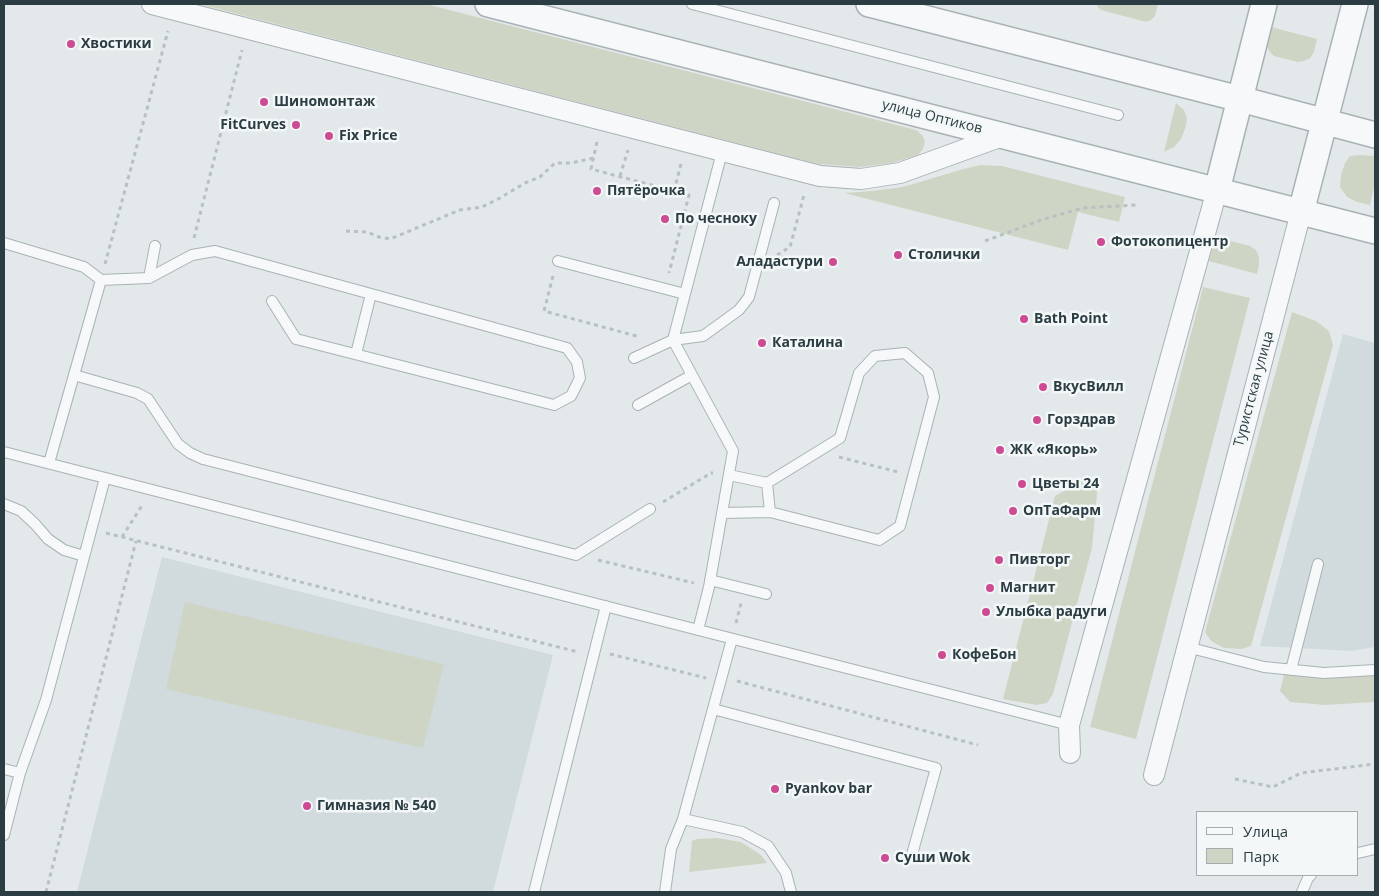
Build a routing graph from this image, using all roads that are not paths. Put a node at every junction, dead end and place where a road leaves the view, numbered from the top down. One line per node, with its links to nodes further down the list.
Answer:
1 (152, 4): 12 (street)
2 (488, 4): 10 (street, улица Оптиков)
3 (692, 4): 8 (lane)
4 (869, 4): 7 (street)
5 (1264, 4): 7 (street)
6 (1355, 4): 9 (street, Туристская улица)
7 (1240, 99): 9 (street); 13 (street)
8 (1118, 115)
9 (1324, 121): 11 (street); 15 (street, Туристская улица)
10 (1005, 135): 12 (street); 13 (street, улица Оптиков)
11 (1375, 135)
12 (722, 152): 23 (lane)
13 (1217, 190): 15 (street, улица Оптиков); 51 (street)
14 (774, 203): 25 (lane)
15 (1301, 212): 16 (street, улица Оптиков); 47 (street, Туристская улица)
16 (1375, 230)
17 (4, 243): 21 (lane)
18 (155, 246): 20 (lane)
19 (558, 261): 23 (lane)
20 (149, 278): 21 (lane); 22 (lane)
21 (101, 280): 28 (lane)
22 (371, 294): 26 (lane); 26 (lane)
23 (685, 294): 25 (lane)
24 (272, 301): 26 (lane)
25 (669, 342): 27 (lane); 29 (lane)
26 (356, 354)
27 (634, 358)
28 (74, 375): 32 (lane); 37 (lane)
29 (692, 375): 30 (lane); 33 (lane)
30 (638, 405)
31 (4, 452): 32 (lane)
32 (50, 464): 34 (lane)
33 (729, 475): 35 (lane); 38 (lane)
34 (105, 478): 40 (lane); 44 (lane)
35 (767, 483): 39 (lane); 39 (lane)
36 (4, 504): 40 (lane)
37 (650, 509)
38 (722, 512): 39 (lane); 42 (lane)
39 (770, 512)
40 (84, 556): 54 (lane)
41 (1318, 564): 48 (lane)
42 (710, 584): 43 (lane); 45 (lane)
43 (766, 594)
44 (606, 606): 45 (lane); 62 (lane)
45 (698, 630): 46 (lane)
46 (732, 638): 50 (lane); 51 (lane)
47 (1187, 647): 48 (lane); 55 (street, Туристская улица)
48 (1291, 670): 49 (lane)
49 (1375, 670)
50 (713, 709): 56 (lane); 60 (lane)
51 (1069, 725): 52 (street)
52 (1070, 753)
53 (4, 769): 54 (lane)
54 (20, 773): 57 (lane)
55 (1154, 775)
56 (683, 819): 63 (lane); 64 (lane)
57 (4, 836)
58 (1375, 849): 59 (lane)
59 (1359, 853)
60 (911, 858)
61 (1310, 876): 65 (lane)
62 (534, 892)
63 (665, 892)
64 (791, 892)
65 (1302, 892)

